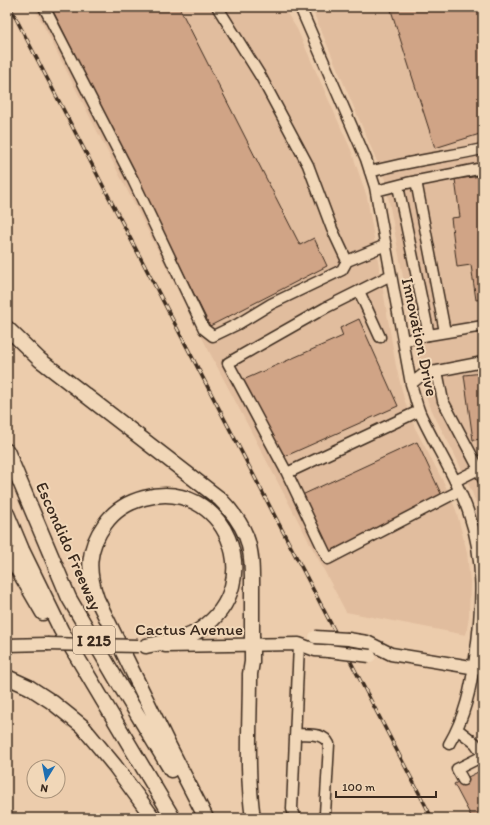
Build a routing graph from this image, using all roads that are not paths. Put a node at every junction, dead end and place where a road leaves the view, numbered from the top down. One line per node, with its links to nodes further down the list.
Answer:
1 (44, 7): 11 (street)
2 (219, 7): 11 (street)
3 (300, 7): 6 (street, Innovation Drive)
4 (483, 149): 6 (street)
5 (483, 168): 7 (street)
6 (370, 172): 9 (street, Innovation Drive)
7 (416, 181): 8 (street); 16 (street)
8 (398, 186): 9 (street); 17 (street)
9 (376, 191): 10 (street, Innovation Drive)
10 (386, 245): 11 (street); 12 (street, Innovation Drive)
11 (347, 261)
12 (391, 275): 13 (street); 19 (street, Innovation Drive)
13 (359, 291): 18 (street); 25 (street)
14 (483, 326): 16 (street)
15 (7, 328): 36 (highway)
16 (445, 332): 17 (street)
17 (429, 335): 19 (street)
18 (380, 338)
19 (403, 341): 22 (street, Innovation Drive)
20 (483, 362): 21 (street)
21 (436, 371): 22 (street); 26 (street)
22 (411, 384): 23 (street, Innovation Drive)
23 (419, 411): 25 (street); 27 (street, Innovation Drive)
24 (7, 452): 47 (highway, Escondido Freeway / I 215)
25 (286, 473): 28 (street)
26 (481, 474): 27 (street)
27 (455, 481): 28 (street, Innovation Drive)
28 (459, 491): 31 (street, Innovation Drive)
29 (7, 514): 32 (highway, I 215)
30 (7, 551): 32 (highway)
31 (482, 590): 38 (street, Innovation Drive)
32 (61, 630): 46 (highway, I 215)
33 (299, 644): 36 (main road, Cactus Avenue); 37 (main road, Cactus Avenue, bridge); 37 (main road, Cactus Avenue, bridge); 41 (street)
34 (7, 645): 35 (main road, Cactus Avenue, bridge)
35 (142, 646): 36 (main road, Cactus Avenue); 48 (highway)
36 (252, 646): 49 (highway)
37 (392, 654): 38 (main road, Cactus Avenue)
38 (478, 668): 40 (street, Innovation Drive)
39 (7, 676): 45 (highway)
40 (458, 728): 42 (street, Innovation Drive); 43 (street)
41 (296, 734): 50 (street); 51 (street)
42 (449, 744)
43 (483, 755): 44 (street)
44 (463, 780)
45 (153, 818)
46 (173, 818)
47 (201, 818)
48 (206, 818)
49 (253, 818)
50 (296, 818)
51 (322, 818)

